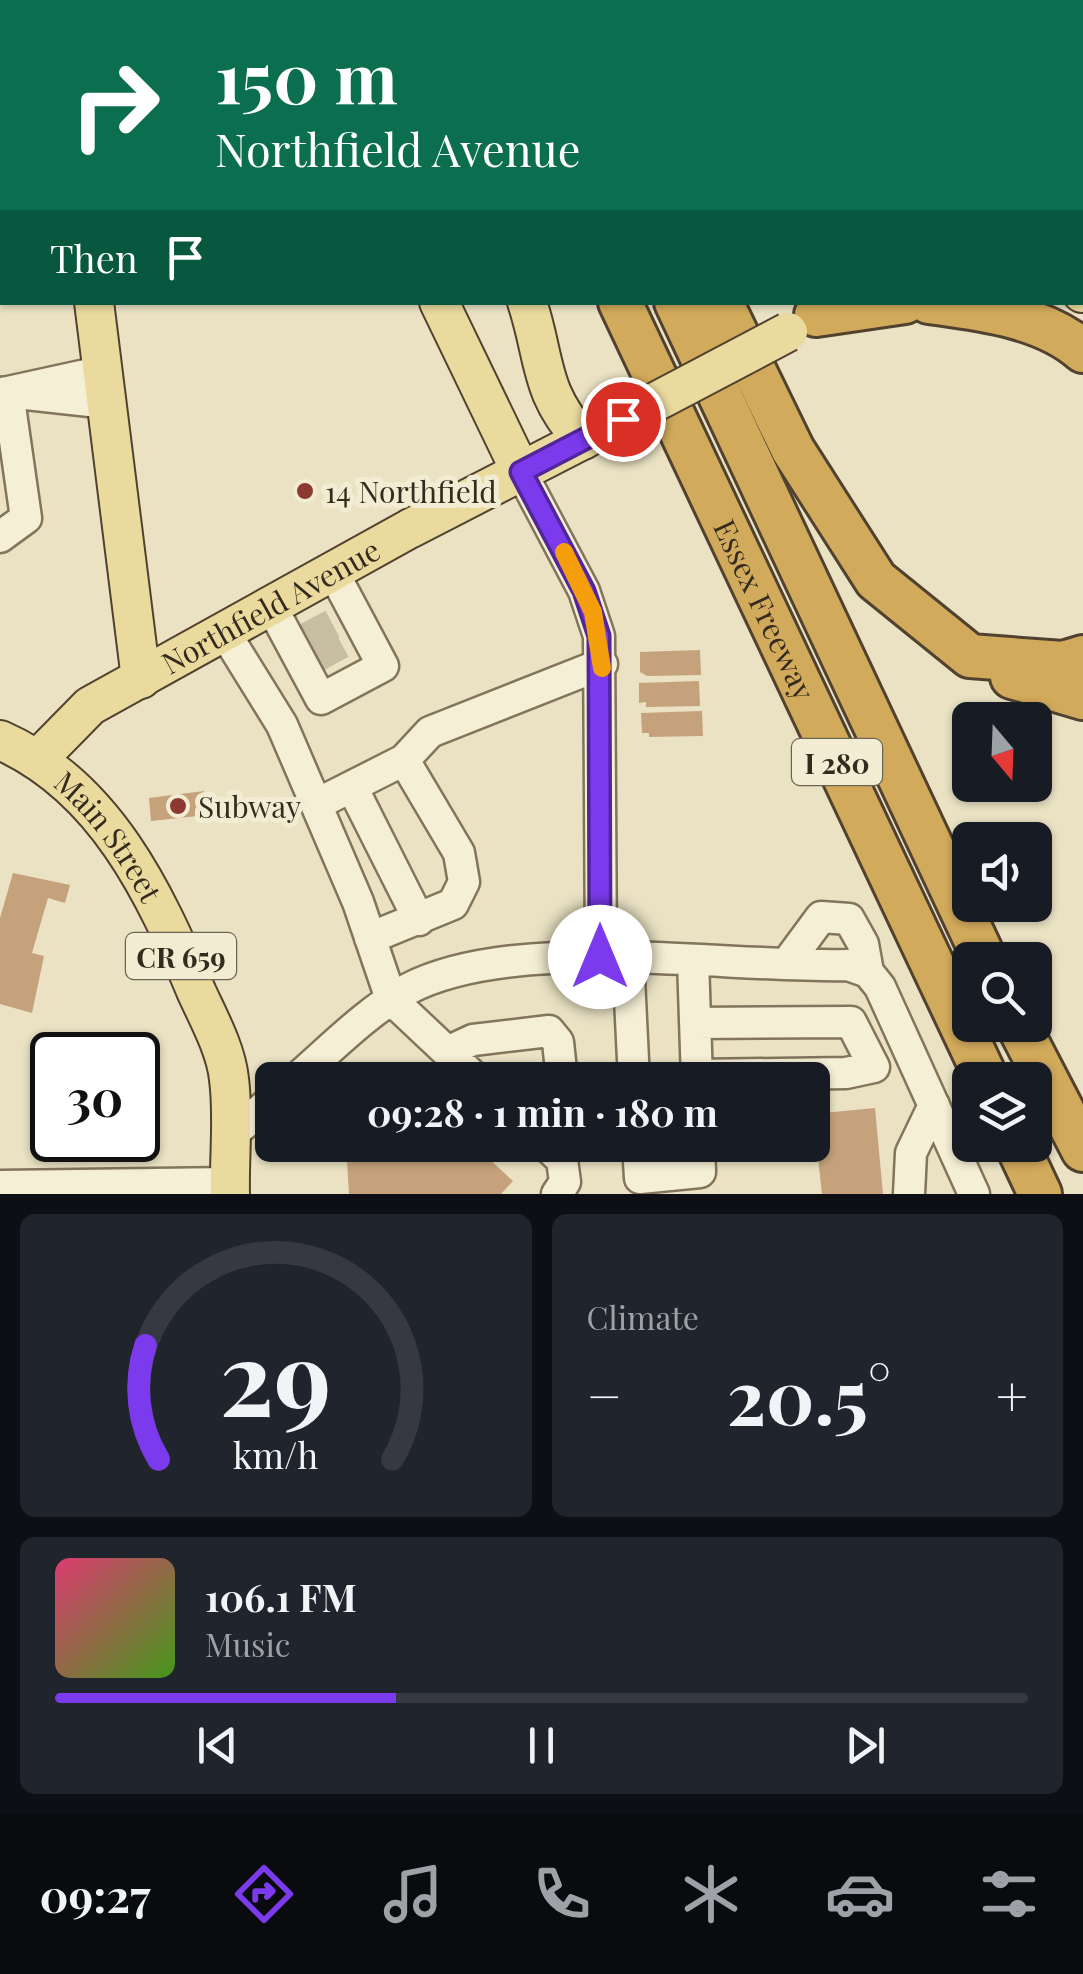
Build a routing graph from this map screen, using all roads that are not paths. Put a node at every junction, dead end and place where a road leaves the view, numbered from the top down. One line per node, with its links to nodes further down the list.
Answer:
1 (94, 305): 11 (main road)
2 (440, 305): 14 (main road)
3 (527, 305): 13 (main road)
4 (621, 305): 44 (highway, Essex Freeway / I 280)
5 (677, 305): 30 (highway, Essex Freeway / I 280)
6 (722, 305): 19 (highway)
7 (885, 305): 9 (highway)
8 (951, 305): 10 (highway)
9 (813, 316): 13 (main road, Northfield Avenue, bridge)
10 (1083, 351)
11 (106, 387): 12 (street); 22 (main road)
12 (4, 392): 15 (street)
13 (583, 440): 14 (main road, Northfield Avenue)
14 (521, 472): 16 (main road, Northfield Avenue); 21 (street)
15 (0, 536)
16 (333, 572): 17 (main road, Northfield Avenue); 17 (street)
17 (271, 606): 18 (main road, Northfield Avenue)
18 (225, 633): 22 (main road, Northfield Avenue); 27 (street)
19 (970, 656): 20 (highway); 23 (highway)
20 (1083, 657)
21 (602, 664): 25 (street); 31 (street)
22 (140, 680): 24 (main road, Northfield Avenue)
23 (1083, 698)
24 (12, 753): 48 (main road, Main Street / CR 659)
25 (404, 760): 26 (street); 28 (street)
26 (352, 787): 27 (street); 28 (street)
27 (316, 804): 29 (street)
28 (419, 920): 29 (street)
29 (370, 938): 35 (street)
30 (977, 942)
31 (614, 958): 32 (street); 35 (street); 42 (street)
32 (693, 960): 33 (street); 36 (street)
33 (788, 964): 34 (street); 34 (street)
34 (854, 969): 46 (street)
35 (391, 999): 38 (street); 39 (street)
36 (695, 1023): 43 (street); 45 (street)
37 (1027, 1042): 49 (highway)
38 (447, 1052): 40 (street); 41 (street)
39 (316, 1062)
40 (458, 1062)
41 (560, 1062)
42 (631, 1062)
43 (696, 1062)
44 (978, 1062)
45 (830, 1073)
46 (934, 1106): 57 (street); 58 (street)
47 (255, 1115): 48 (street)
48 (230, 1136): 55 (main road, Main Street / CR 659)
49 (1083, 1150)
50 (559, 1162): 56 (street)
51 (639, 1162): 52 (street)
52 (700, 1162)
53 (1025, 1162): 59 (highway)
54 (0, 1186): 55 (street)
55 (230, 1188)
56 (557, 1194)
57 (909, 1194)
58 (974, 1194)
59 (1040, 1194)

